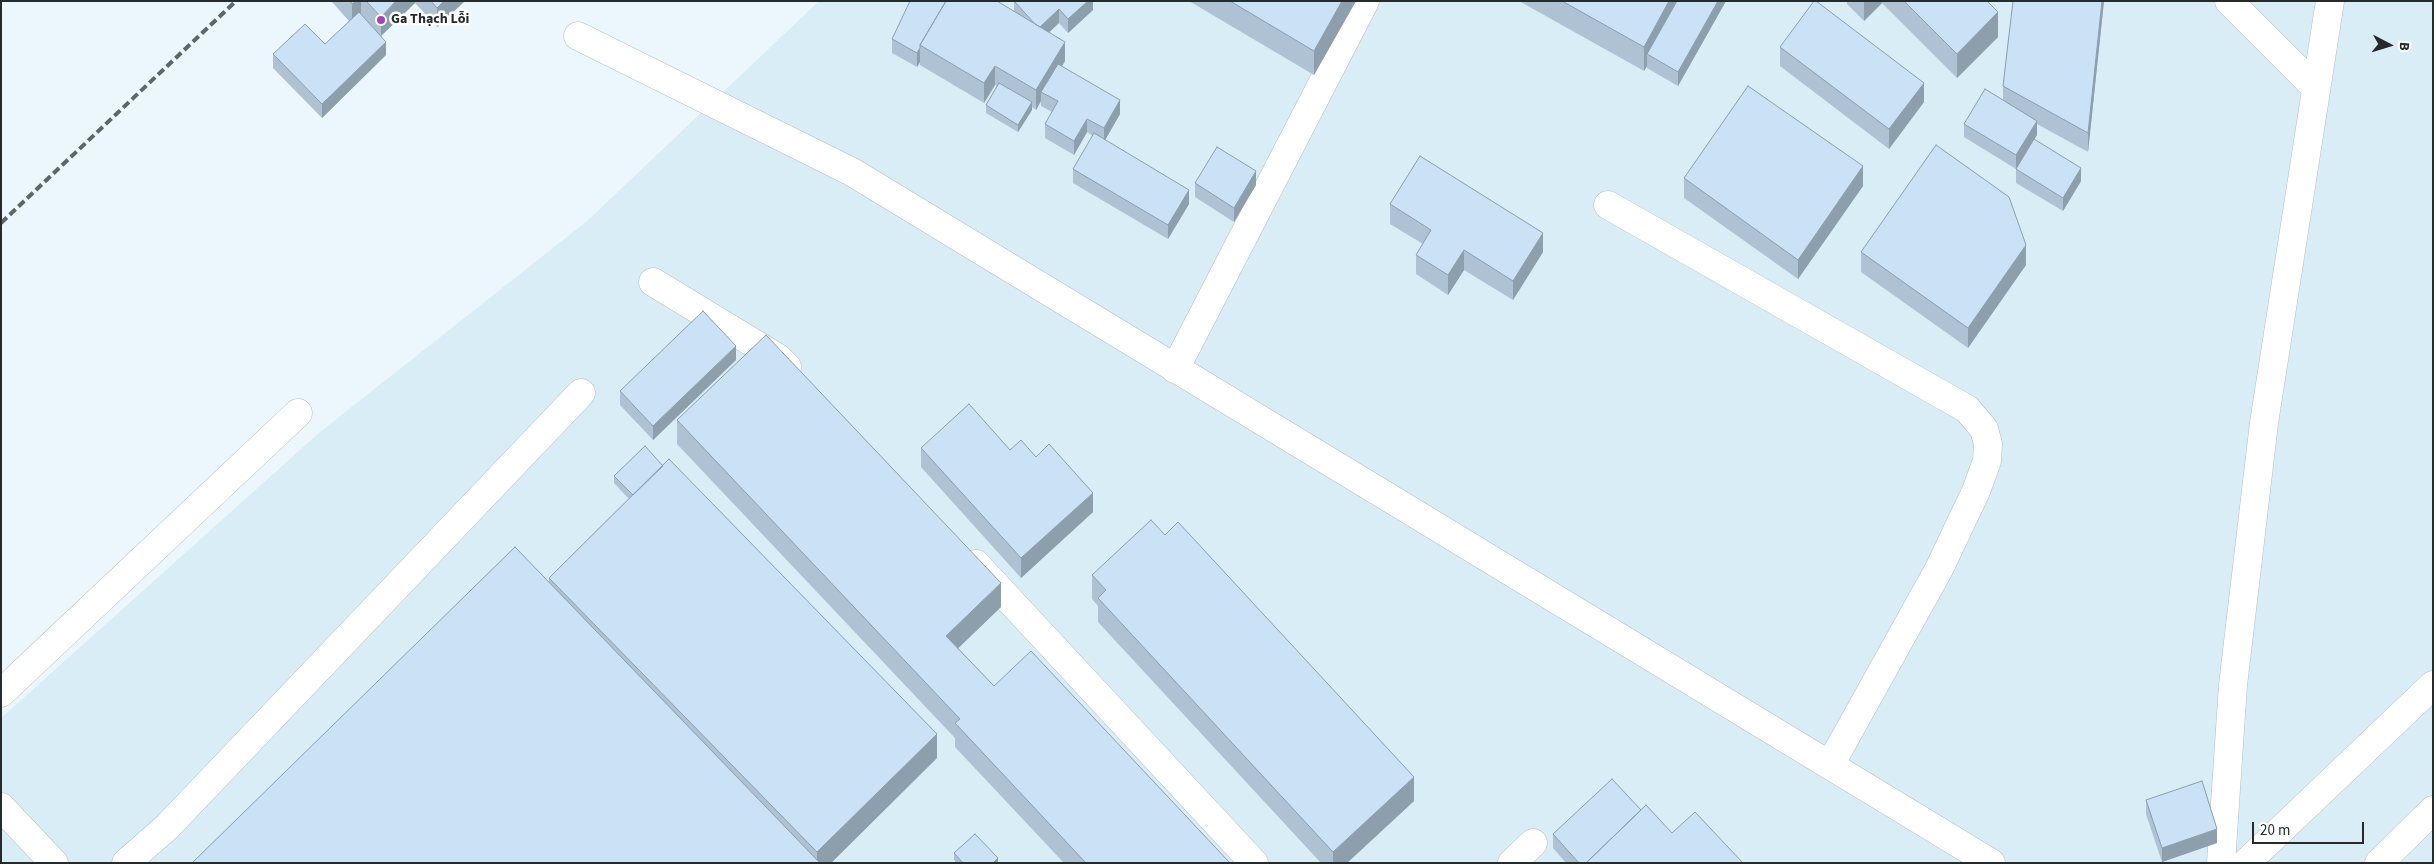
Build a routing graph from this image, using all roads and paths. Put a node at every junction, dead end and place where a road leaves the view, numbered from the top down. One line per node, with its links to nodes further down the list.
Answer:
1 (1365, 1): 8 (street)
2 (2229, 1): 5 (street)
3 (2330, 1): 5 (street)
4 (578, 36): 8 (street)
5 (2316, 88): 24 (street)
6 (1608, 205): 15 (street)
7 (653, 282): 9 (street)
8 (1175, 369): 15 (street)
9 (806, 387)
10 (581, 393): 20 (street)
11 (298, 414): 14 (street)
12 (956, 544): 21 (street)
13 (2433, 685): 25 (street)
14 (1, 693)
15 (1830, 765): 23 (street)
16 (1, 807): 19 (street)
17 (2433, 810): 26 (street)
18 (1533, 843): 22 (street)
19 (54, 863)
20 (126, 863)
21 (1254, 863)
22 (1512, 863)
23 (1991, 863)
24 (2221, 863)
25 (2246, 863)
26 (2379, 863)

